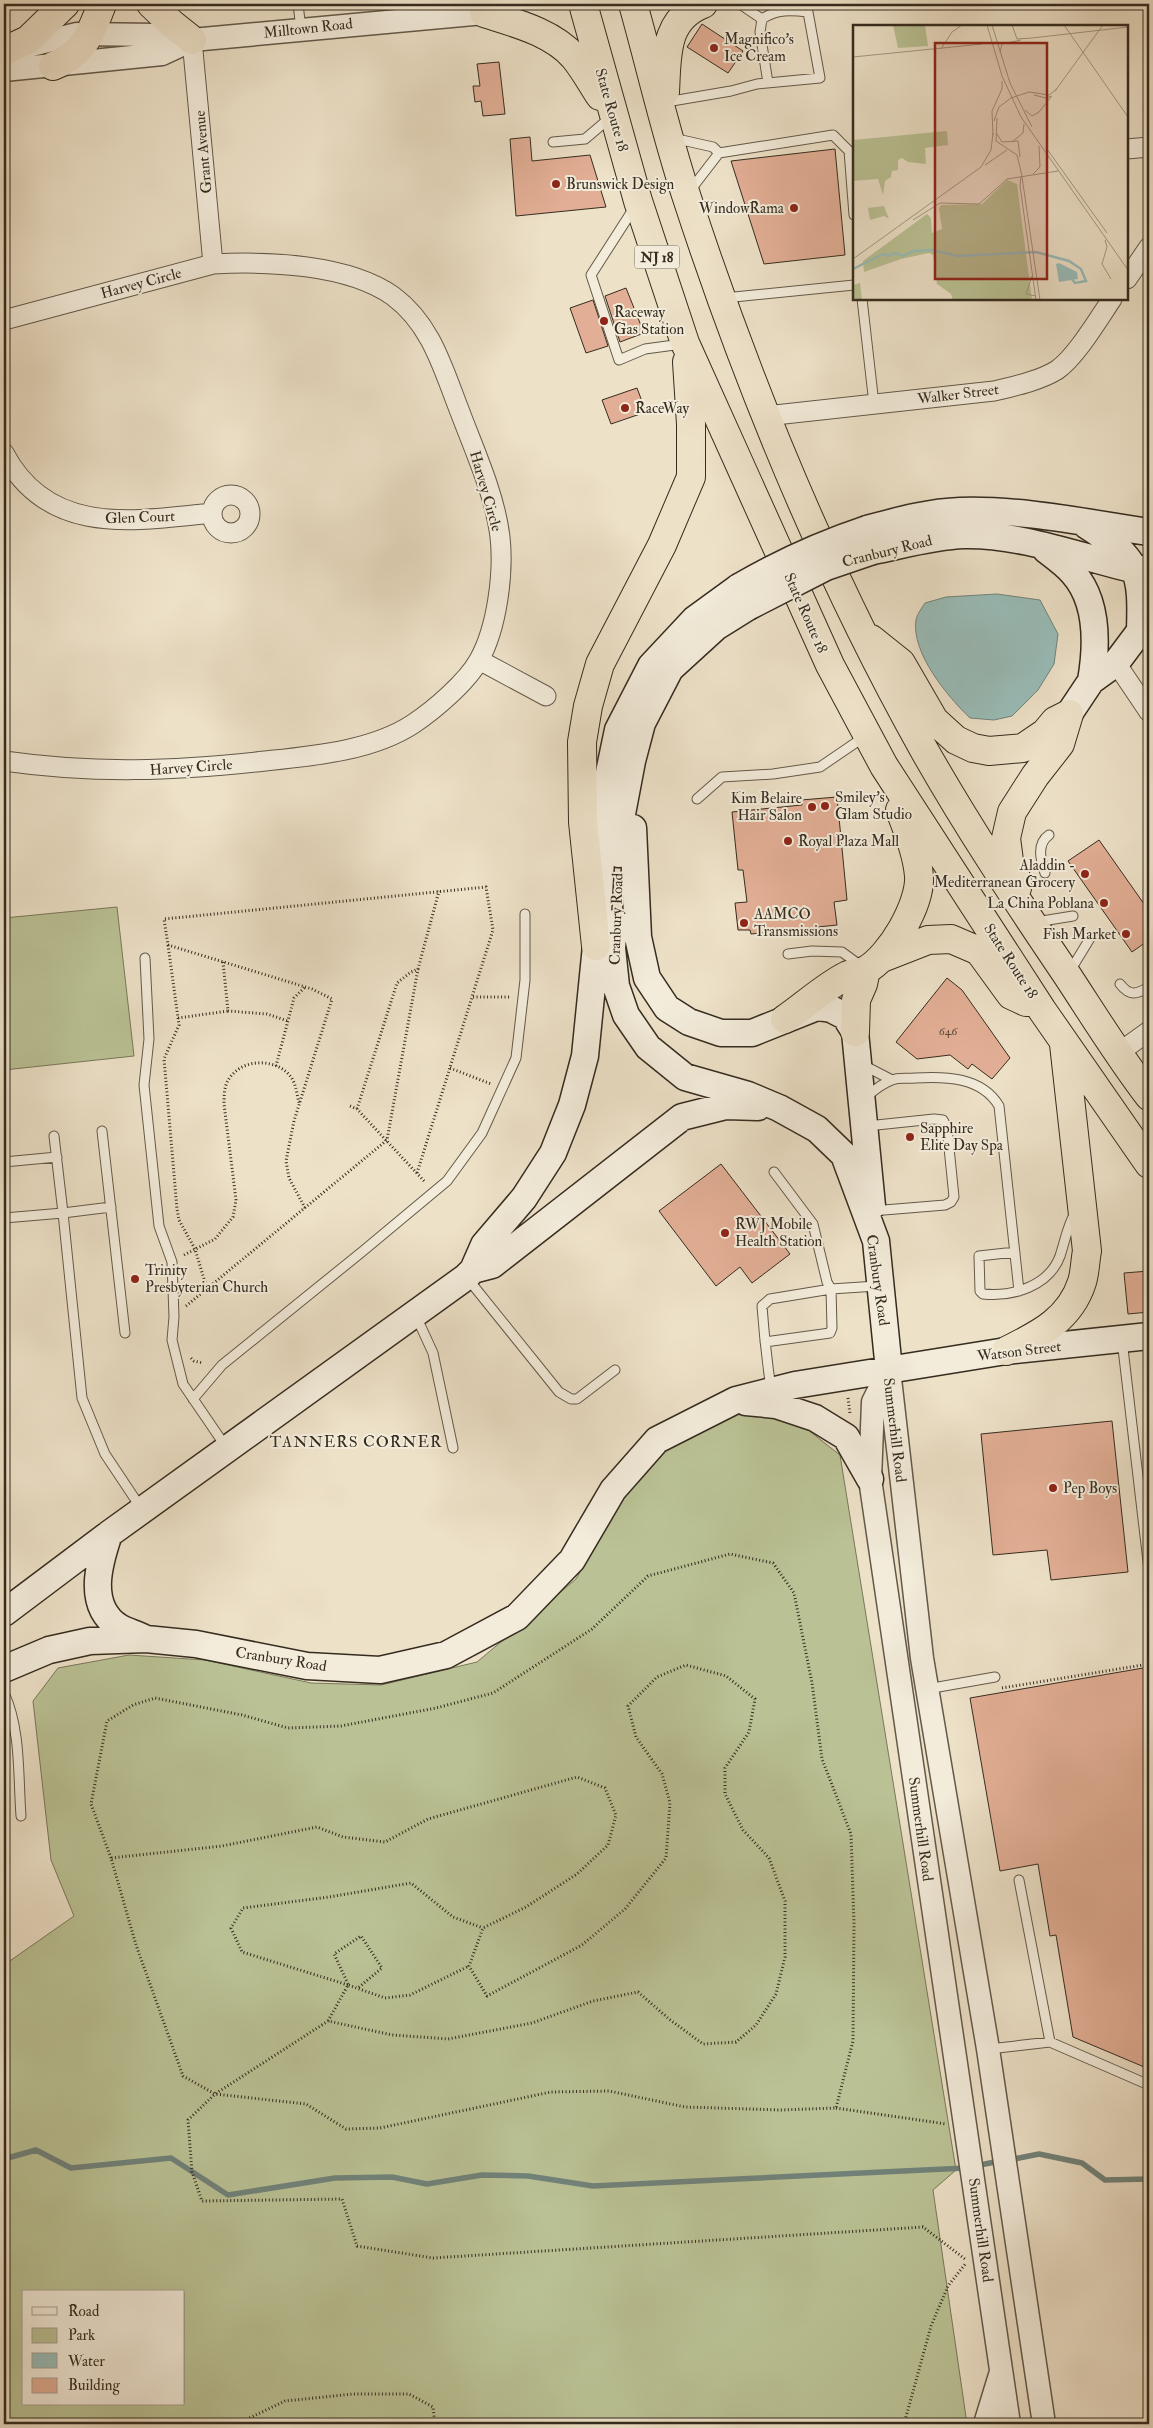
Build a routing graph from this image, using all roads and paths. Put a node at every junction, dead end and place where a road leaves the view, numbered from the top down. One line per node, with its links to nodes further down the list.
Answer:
1 (65, 4): 15 (highway)
2 (102, 4): 13 (highway)
3 (151, 4): 14 (highway)
4 (298, 4): 12 (lane)
5 (583, 4): 20 (highway, State Route 18 / NJ 18)
6 (633, 4): 19 (highway, NJ 18)
7 (703, 4): 19 (highway)
8 (740, 4): 11 (lane)
9 (491, 7): 12 (street, Milltown Road); 20 (highway)
10 (791, 7): 11 (lane); 18 (lane)
11 (762, 19): 18 (lane)
12 (301, 28): 14 (street, Milltown Road)
13 (91, 34): 14 (street, Milltown Road); 15 (street, Milltown Road); 16 (highway)
14 (192, 40): 16 (street, Milltown Road); 30 (street, Grant Avenue)
15 (4, 51)
16 (53, 66): 17 (street, Milltown Road)
17 (4, 70)
18 (768, 83): 19 (lane)
19 (665, 115): 25 (lane); 27 (highway, NJ 18)
20 (613, 116): 21 (lane); 28 (highway, State Route 18 / NJ 18)
21 (552, 142)
22 (1149, 147): 23 (street)
23 (1128, 149)
24 (852, 150): 25 (lane); 26 (lane)
25 (719, 153): 27 (lane)
26 (853, 182)
27 (686, 196): 33 (highway, NJ 18)
28 (638, 201): 37 (highway, State Route 18 / NJ 18); 37 (lane)
29 (1149, 247): 31 (street)
30 (213, 264): 36 (street, Harvey Circle); 50 (street, Harvey Circle)
31 (1128, 277)
32 (853, 284): 33 (lane)
33 (722, 298): 39 (highway, NJ 18)
34 (862, 300): 38 (lane)
35 (1111, 300): 38 (street, Walker Street)
36 (4, 320)
37 (685, 343): 56 (highway, State Route 18 / NJ 18); 69 (highway)
38 (874, 404): 39 (street, Walker Street)
39 (766, 416): 49 (highway, NJ 18)
40 (4, 453): 41 (street, Glen Court)
41 (212, 513)
42 (1082, 522): 43 (main road, Cranbury Road); 44 (main road, Cranbury Road); 46 (main road)
43 (1149, 532)
44 (870, 540): 45 (main road, Cranbury Road); 47 (main road, Cranbury Road, bridge)
45 (1042, 546): 46 (main road, Cranbury Road); 52 (main road)
46 (1142, 569): 48 (main road)
47 (743, 597): 58 (main road, Cranbury Road); 69 (main road, Cranbury Road)
48 (1145, 625): 51 (main road)
49 (861, 631): 55 (highway); 65 (highway, NJ 18)
50 (479, 660): 53 (street); 57 (street, Harvey Circle)
51 (1116, 663): 52 (main road); 54 (street)
52 (1091, 681): 55 (main road)
53 (546, 696)
54 (1149, 712)
55 (1069, 714): 65 (highway)
56 (868, 734): 59 (highway, State Route 18 / NJ 18); 60 (lane)
57 (4, 761)
58 (632, 761): 84 (main road); 99 (main road, Cranbury Road)
59 (884, 766): 73 (highway); 81 (highway, State Route 18 / NJ 18)
60 (697, 798)
61 (1049, 835): 62 (lane)
62 (1045, 873)
63 (439, 892): 68 (path); 74 (path); 79 (path)
64 (525, 914): 80 (lane)
65 (1024, 914): 66 (lane); 75 (highway, NJ 18)
66 (1073, 916)
67 (1090, 940): 75 (lane)
68 (168, 945): 72 (path); 83 (path)
69 (596, 946): 120 (main road, Cranbury Road)
70 (788, 954): 73 (lane)
71 (145, 958): 119 (lane)
72 (223, 962): 77 (path); 82 (path)
73 (872, 965): 81 (highway); 84 (highway); 87 (highway)
74 (418, 969): 100 (path); 104 (path)
75 (1067, 975): 89 (highway, NJ 18)
76 (1120, 984): 78 (lane)
77 (305, 987): 85 (path); 97 (path)
78 (1149, 987)
79 (472, 997): 80 (path); 92 (path)
80 (524, 997): 94 (lane)
81 (1042, 1010): 88 (highway, State Route 18 / NJ 18)
82 (228, 1011): 83 (path); 85 (path)
83 (178, 1018): 117 (path)
84 (785, 1019): 87 (main road)
85 (288, 1021): 91 (path)
86 (1149, 1031): 89 (street)
87 (855, 1032): 90 (main road)
88 (1064, 1040): 107 (highway, State Route 18 / NJ 18); 111 (highway)
89 (1117, 1054): 95 (highway, NJ 18)
90 (858, 1063): 93 (lane); 96 (main road)
91 (276, 1066): 97 (path); 117 (path)
92 (450, 1068): 94 (path); 109 (path)
93 (892, 1080): 96 (lane); 118 (lane)
94 (503, 1088): 110 (lane)
95 (1149, 1096)
96 (862, 1099): 101 (main road)
97 (300, 1104): 113 (path)
98 (350, 1106): 100 (path)
99 (779, 1108): 114 (main road, Cranbury Road); 120 (main road)
100 (357, 1109): 104 (path)
101 (864, 1126): 114 (main road); 114 (lane)
102 (102, 1131): 112 (lane)
103 (54, 1136): 105 (lane)
104 (387, 1140): 109 (path); 113 (path)
105 (57, 1157): 106 (lane); 115 (lane)
106 (4, 1162)
107 (1149, 1164)
108 (774, 1172): 123 (lane)
109 (417, 1173): 110 (path)
110 (434, 1191): 138 (lane)
111 (1082, 1202): 124 (lane); 131 (highway)
112 (111, 1207): 115 (lane); 127 (lane)
113 (305, 1208): 122 (path)
114 (869, 1211): 121 (main road, Cranbury Road)
115 (63, 1213): 116 (lane); 146 (lane)
116 (4, 1218)
117 (195, 1249): 119 (path); 122 (path)
118 (1015, 1252): 124 (lane); 124 (lane)
119 (172, 1262): 138 (lane)
120 (470, 1273): 126 (main road); 134 (lane)
121 (880, 1286): 123 (lane); 135 (main road, Cranbury Road)
122 (207, 1289): 125 (path)
123 (831, 1289): 130 (lane); 130 (lane)
124 (1019, 1291)
125 (183, 1309)
126 (415, 1314): 141 (main road); 142 (lane)
127 (125, 1333)
128 (1149, 1336): 129 (main road, Watson Street)
129 (1122, 1339): 131 (main road, Watson Street); 144 (lane)
130 (765, 1342): 137 (lane)
131 (1006, 1351): 135 (main road, Watson Street)
132 (190, 1356): 133 (path)
133 (203, 1363)
134 (615, 1370)
135 (888, 1370): 137 (main road, Cranbury Road); 143 (street, Summerhill Road); 155 (street, Summerhill Road)
136 (847, 1390): 140 (path)
137 (771, 1391): 139 (main road, Cranbury Road)
138 (193, 1399): 141 (lane)
139 (736, 1400): 143 (main road); 150 (main road, Cranbury Road)
140 (850, 1417)
141 (228, 1448): 146 (main road)
142 (453, 1448)
143 (870, 1479): 170 (street, Summerhill Road)
144 (1139, 1490): 145 (lane); 148 (lane)
145 (1149, 1490)
146 (142, 1510): 147 (main road)
147 (109, 1534): 149 (main road); 150 (main road)
148 (1149, 1570)
149 (4, 1613)
150 (146, 1639): 152 (main road, Cranbury Road)
151 (1149, 1664): 154 (path)
152 (4, 1669)
153 (995, 1677): 155 (lane)
154 (1001, 1688)
155 (927, 1689): 166 (street, Summerhill Road)
156 (4, 1693): 157 (lane)
157 (21, 1816)
158 (111, 1858): 160 (path); 168 (path); 169 (path)
159 (1019, 1880): 165 (lane)
160 (483, 1928): 161 (path); 162 (path)
161 (468, 1966): 163 (path); 164 (path)
162 (348, 1985): 163 (path); 163 (path); 164 (path)
163 (358, 1988)
164 (328, 2020): 168 (path)
165 (1050, 2042): 166 (lane); 167 (lane)
166 (988, 2049): 179 (street, Summerhill Road)
167 (1149, 2086)
168 (215, 2094): 169 (path); 172 (path)
169 (836, 2108): 170 (path)
170 (959, 2137): 173 (street, Summerhill Road)
171 (966, 2252): 172 (path)
172 (968, 2261): 176 (path)
173 (1002, 2370): 177 (street); 178 (street, Summerhill Road)
174 (237, 2424): 175 (path)
175 (435, 2424)
176 (904, 2424)
177 (984, 2424)
178 (1009, 2424)
179 (1044, 2424)

